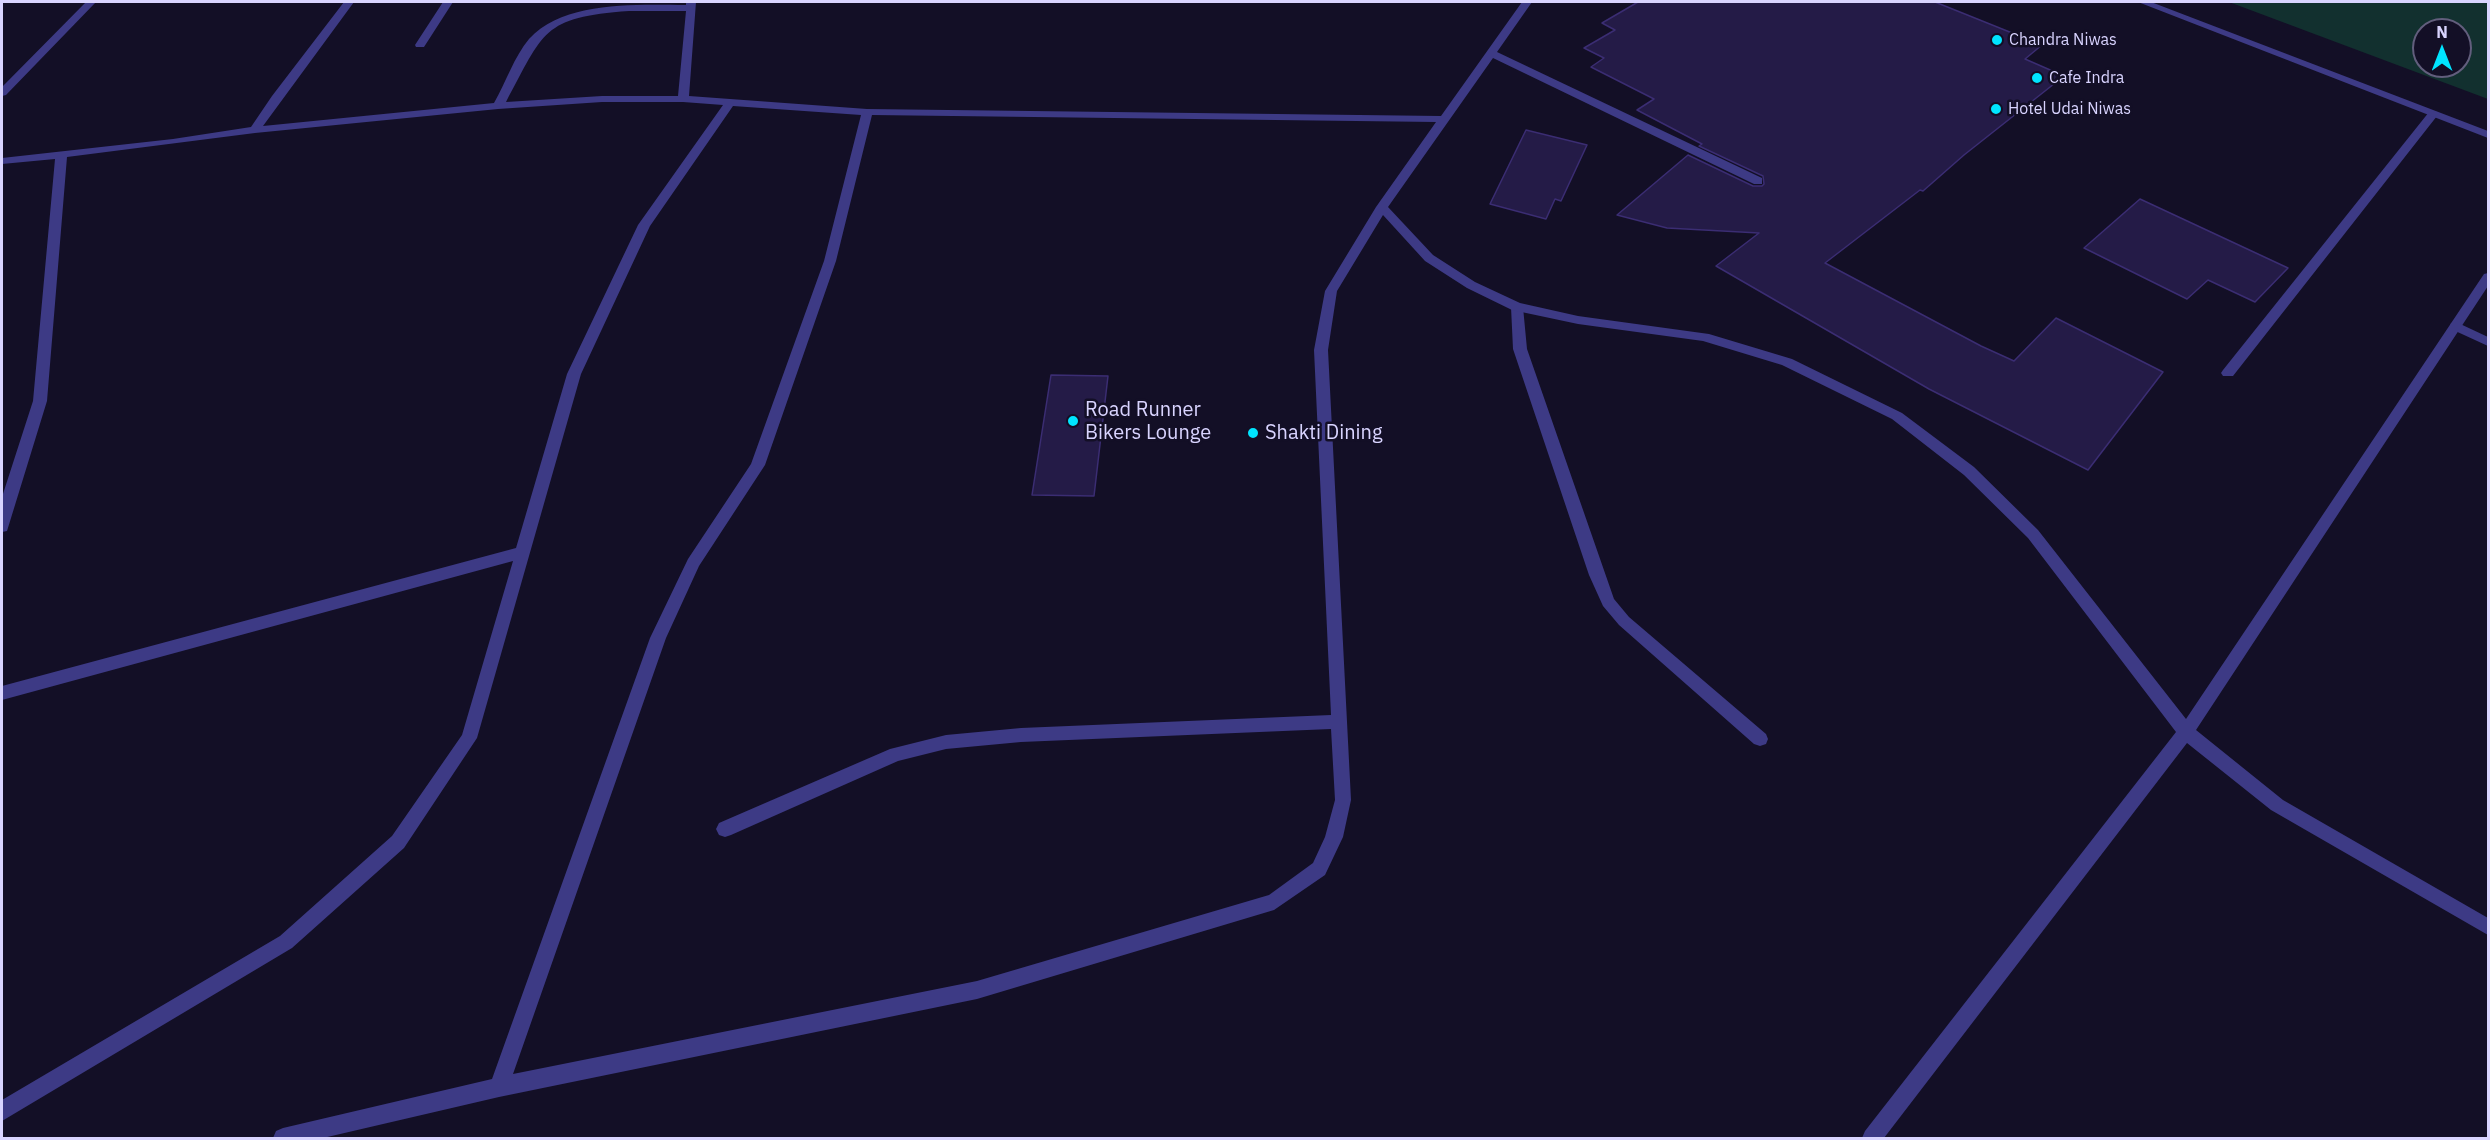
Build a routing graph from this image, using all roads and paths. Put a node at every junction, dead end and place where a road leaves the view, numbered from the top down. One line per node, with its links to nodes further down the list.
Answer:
1 (91, 2): 9 (street)
2 (349, 2): 16 (street)
3 (448, 2): 7 (street)
4 (1527, 2): 8 (street)
5 (2143, 2): 14 (street)
6 (691, 5): 10 (street); 12 (street)
7 (420, 45)
8 (1492, 53): 15 (street); 20 (street)
9 (2, 93)
10 (682, 99): 11 (street); 12 (street)
11 (729, 104): 13 (street); 29 (street)
12 (498, 106): 16 (street)
13 (867, 112): 15 (street); 36 (street)
14 (2433, 114): 17 (street); 26 (street)
15 (1444, 119): 21 (street)
16 (255, 130): 18 (street)
17 (2488, 135)
18 (61, 154): 19 (street); 27 (street)
19 (2, 161)
20 (1758, 182)
21 (1382, 207): 23 (street); 31 (street)
22 (2488, 278): 24 (street)
23 (1517, 307): 32 (street); 33 (street)
24 (2456, 327): 25 (street); 32 (street)
25 (2488, 342)
26 (2228, 373)
27 (4, 506): 28 (street)
28 (2, 527)
29 (523, 552): 30 (street); 37 (street)
30 (2, 693)
31 (1339, 722): 34 (street); 36 (street)
32 (2186, 732): 35 (street); 39 (street)
33 (1760, 738)
34 (725, 829)
35 (2488, 927)
36 (499, 1088): 38 (street)
37 (2, 1111)
38 (283, 1138)
39 (1872, 1138)

